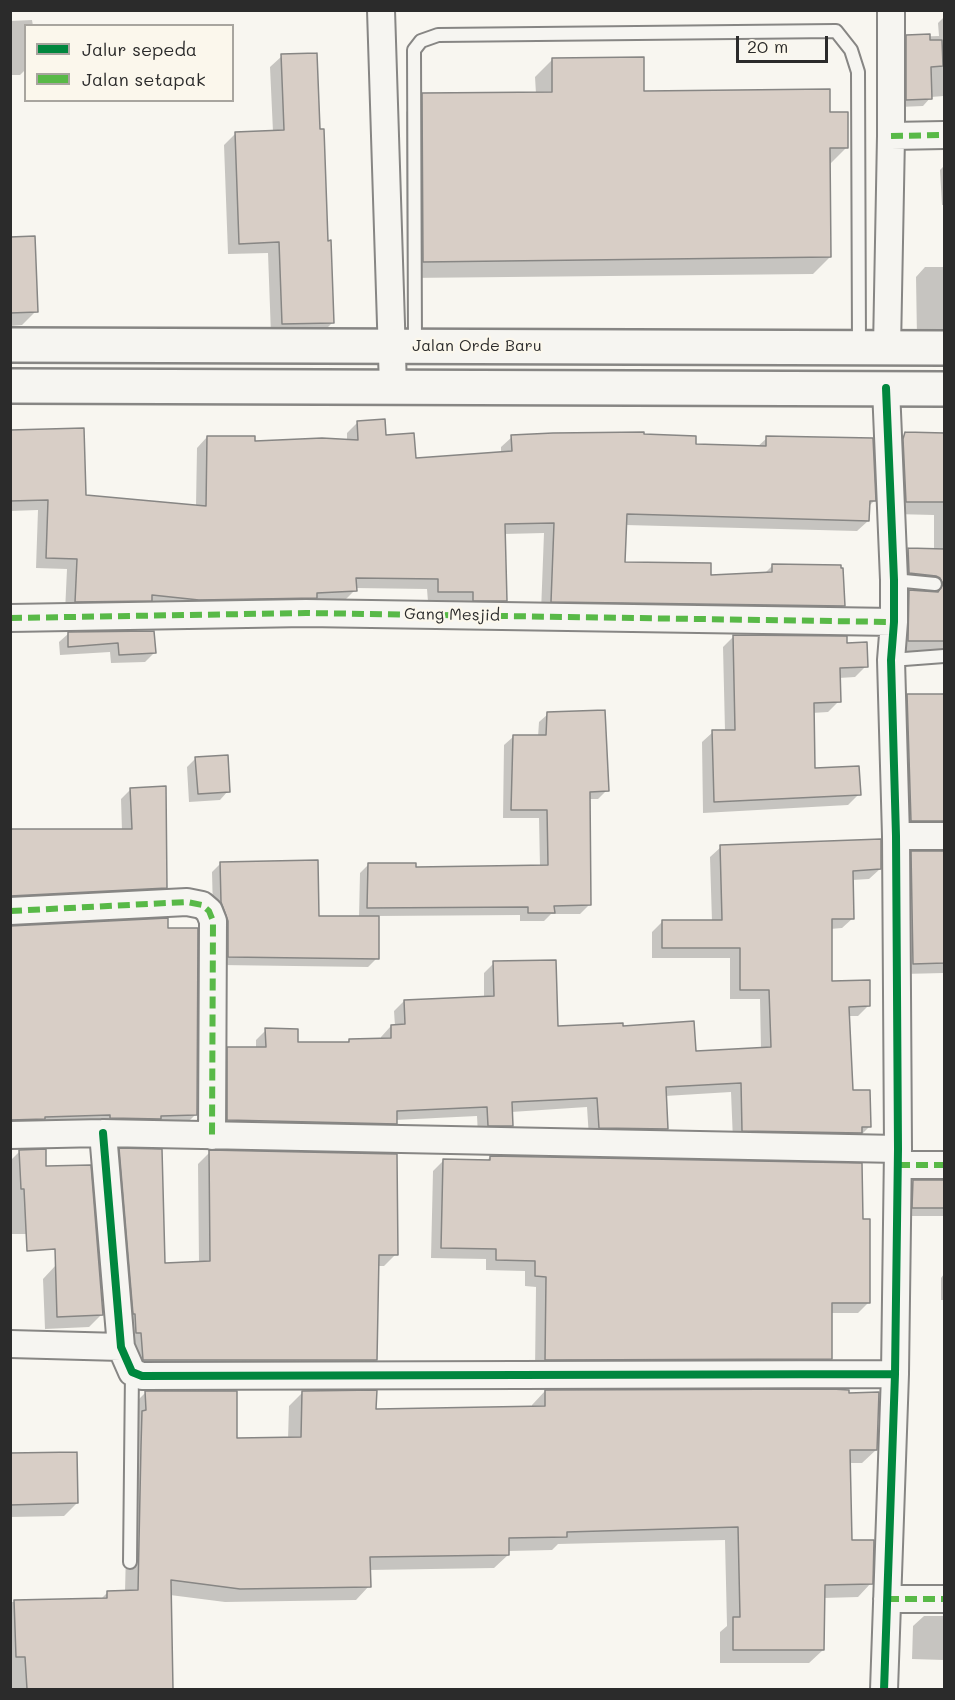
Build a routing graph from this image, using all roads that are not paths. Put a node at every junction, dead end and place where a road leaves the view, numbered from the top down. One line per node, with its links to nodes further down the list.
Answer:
1 (381, 10): 6 (street)
2 (891, 10): 4 (street)
3 (945, 135): 4 (street)
4 (891, 136): 7 (street)
5 (10, 345): 6 (main road, Jalan Orde Baru)
6 (404, 346): 7 (main road, Jalan Orde Baru); 7 (lane); 10 (street)
7 (873, 348): 8 (main road, Jalan Orde Baru)
8 (945, 348)
9 (10, 386): 10 (main road)
10 (393, 387): 11 (main road)
11 (886, 388): 12 (main road); 13 (street)
12 (945, 389)
13 (894, 580): 14 (lane); 16 (street)
14 (935, 584)
15 (10, 618): 16 (street, Gang Mesjid)
16 (894, 622): 18 (street)
17 (945, 656): 18 (lane)
18 (891, 660): 20 (street)
19 (945, 836): 20 (street)
20 (896, 837): 25 (street)
21 (10, 911): 24 (street)
22 (103, 1133): 23 (street); 24 (street); 28 (street)
23 (10, 1135)
24 (212, 1136): 25 (street)
25 (898, 1157): 26 (street); 30 (street)
26 (945, 1165)
27 (10, 1344): 28 (street)
28 (121, 1347): 29 (street)
29 (132, 1372): 30 (street); 31 (lane)
30 (895, 1374): 32 (street)
31 (130, 1562)
32 (887, 1599): 33 (street); 34 (street)
33 (945, 1599)
34 (884, 1689)

